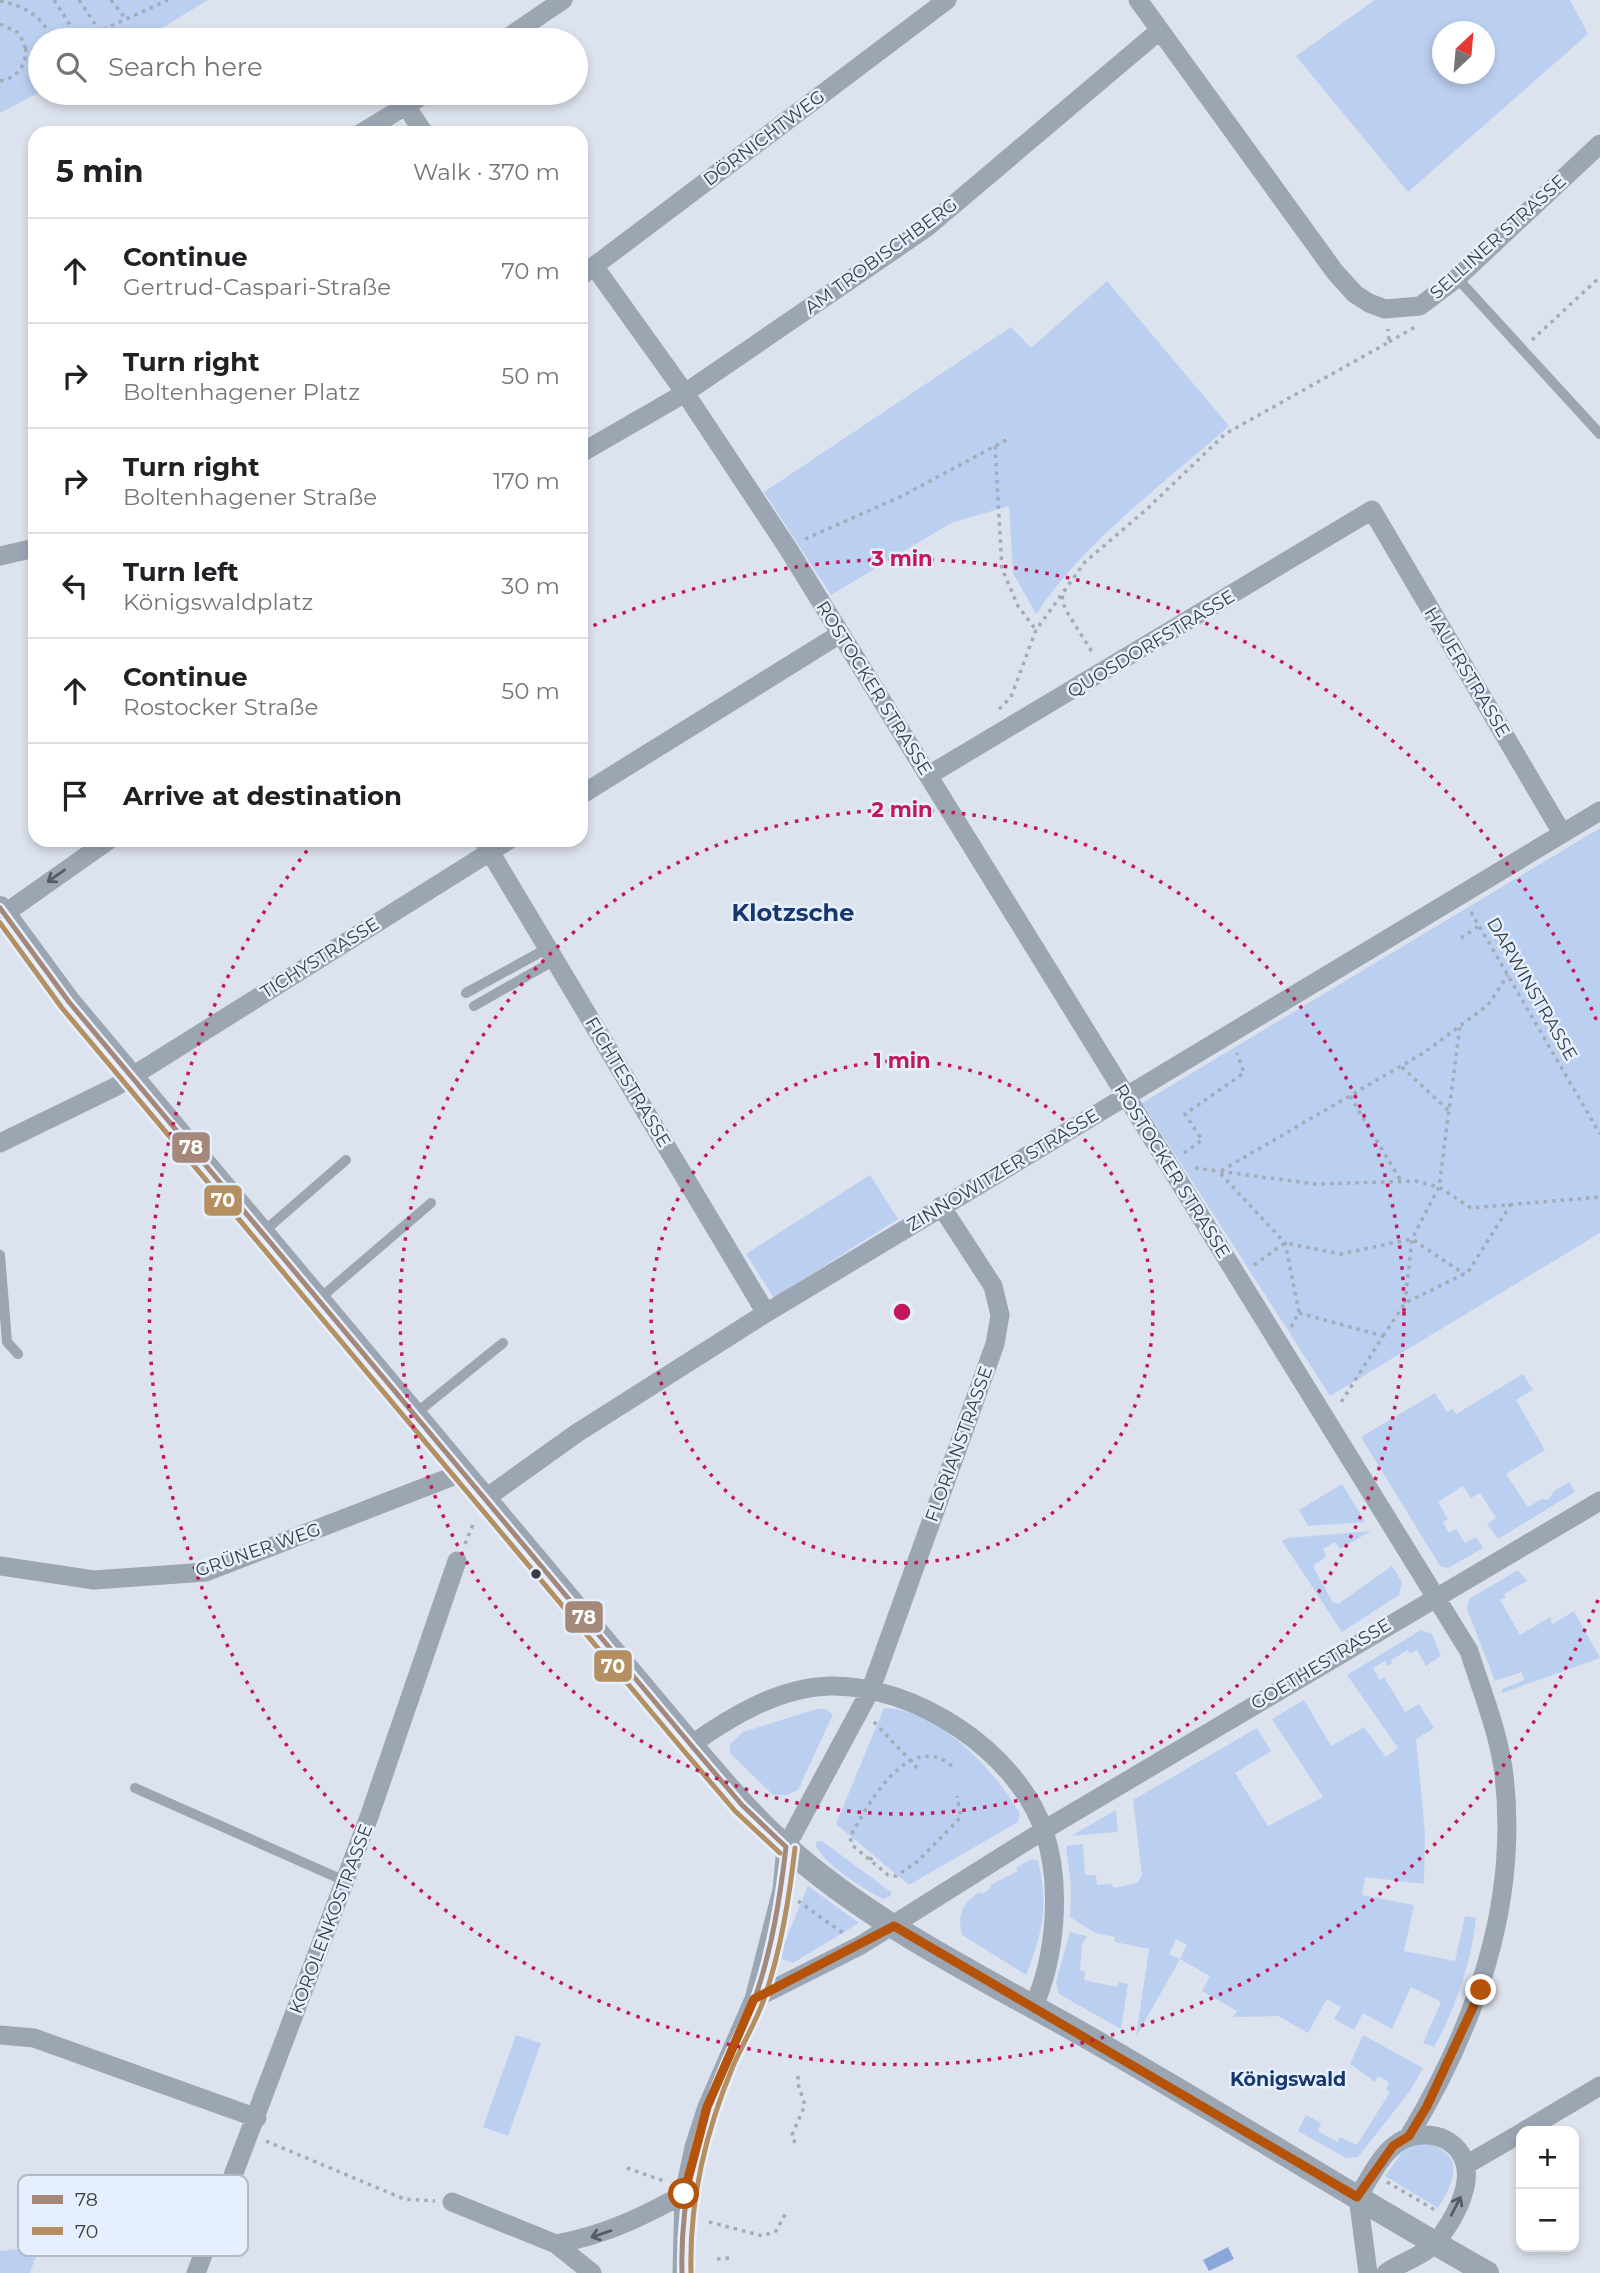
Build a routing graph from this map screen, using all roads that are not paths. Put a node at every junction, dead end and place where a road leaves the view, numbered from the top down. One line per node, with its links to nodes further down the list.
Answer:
1 (563, 0): 4 (street)
2 (947, 0): 11 (street, DÖRNICHTWEG)
3 (1138, 0): 5 (street)
4 (522, 28)
5 (1159, 31): 13 (street, SELLINER STRASSE); 14 (street, AM TROBISCHBERG)
6 (409, 105): 7 (street)
7 (406, 107): 8 (street); 9 (street)
8 (373, 126)
9 (420, 126)
10 (1600, 144): 13 (street, SELLINER STRASSE)
11 (588, 270)
12 (588, 272): 14 (street, ROSTOCKER STRASSE)
13 (1457, 278): 15 (lane)
14 (685, 394): 16 (street, AM TROBISCHBERG); 20 (street, ROSTOCKER STRASSE)
15 (1600, 434)
16 (588, 449)
17 (1372, 510): 21 (street, QUOSDORFSTRASSE); 24 (street, HAUERSTRASSE)
18 (28, 550): 19 (street)
19 (0, 556)
20 (840, 634): 21 (street, ROSTOCKER STRASSE); 22 (street)
21 (929, 775): 33 (street, ROSTOCKER STRASSE)
22 (588, 791)
23 (1600, 811): 24 (street, ZINNOWITZER STRASSE)
24 (1562, 833): 33 (street, ZINNOWITZER STRASSE)
25 (98, 847): 28 (street, one-way to 28)
26 (484, 847): 32 (street, TICHYSTRASSE)
27 (487, 847): 29 (street, FICHTESTRASSE)
28 (2, 911): 32 (street)
29 (551, 954): 30 (lane); 31 (lane); 41 (street, FICHTESTRASSE)
30 (466, 993)
31 (474, 1006)
32 (131, 1077): 34 (street, TICHYSTRASSE); 38 (street)
33 (1127, 1097): 37 (street, ZINNOWITZER STRASSE); 50 (street, ROSTOCKER STRASSE)
34 (0, 1143)
35 (346, 1160): 38 (lane)
36 (431, 1203): 40 (lane)
37 (941, 1206): 41 (street, ZINNOWITZER STRASSE); 51 (street, FLORIANSTRASSE)
38 (262, 1233): 40 (street)
39 (0, 1255): 43 (lane)
40 (318, 1299): 44 (street)
41 (766, 1313): 46 (street, ZINNOWITZER STRASSE)
42 (503, 1343): 44 (lane)
43 (18, 1354)
44 (414, 1414): 45 (street)
45 (464, 1472): 46 (street); 49 (street, GRÜNER WEG)
46 (486, 1498): 52 (street)
47 (1600, 1501): 50 (street, GOETHESTRASSE)
48 (457, 1561): 56 (street, KOROLENKOSTRASSE)
49 (0, 1566)
50 (1435, 1597): 54 (street, GOETHESTRASSE); 64 (street, ROSTOCKER STRASSE)
51 (871, 1689): 52 (street); 54 (street); 55 (street, FLORIANSTRASSE)
52 (691, 1745): 55 (street)
53 (135, 1788): 56 (lane)
54 (1044, 1830): 57 (street, GOETHESTRASSE); 59 (street)
55 (786, 1847): 57 (street); 58 (street)
56 (345, 1881): 63 (street, KOROLENKOSTRASSE)
57 (894, 1926): 58 (street, GOETHESTRASSE); 59 (street)
58 (754, 1999): 68 (street)
59 (1033, 2008): 69 (street)
60 (0, 2035): 63 (street)
61 (1600, 2086): 62 (street)
62 (1532, 2126)
63 (254, 2127): 67 (street, KOROLENKOSTRASSE)
64 (1409, 2136): 66 (street); 69 (street, ROSTOCKER STRASSE)
65 (1516, 2136): 66 (street)
66 (1466, 2165): 71 (street, one-way to 66)
67 (235, 2175)
68 (685, 2189): 72 (street, one-way to 72); 76 (street)
69 (1357, 2197): 71 (street); 77 (street)
70 (452, 2202): 72 (street)
71 (1435, 2243): 78 (street); 79 (street)
72 (556, 2244): 75 (street)
73 (203, 2256): 74 (street, KOROLENKOSTRASSE)
74 (196, 2273)
75 (592, 2273)
76 (682, 2273)
77 (1368, 2273)
78 (1386, 2273)
79 (1487, 2273)

